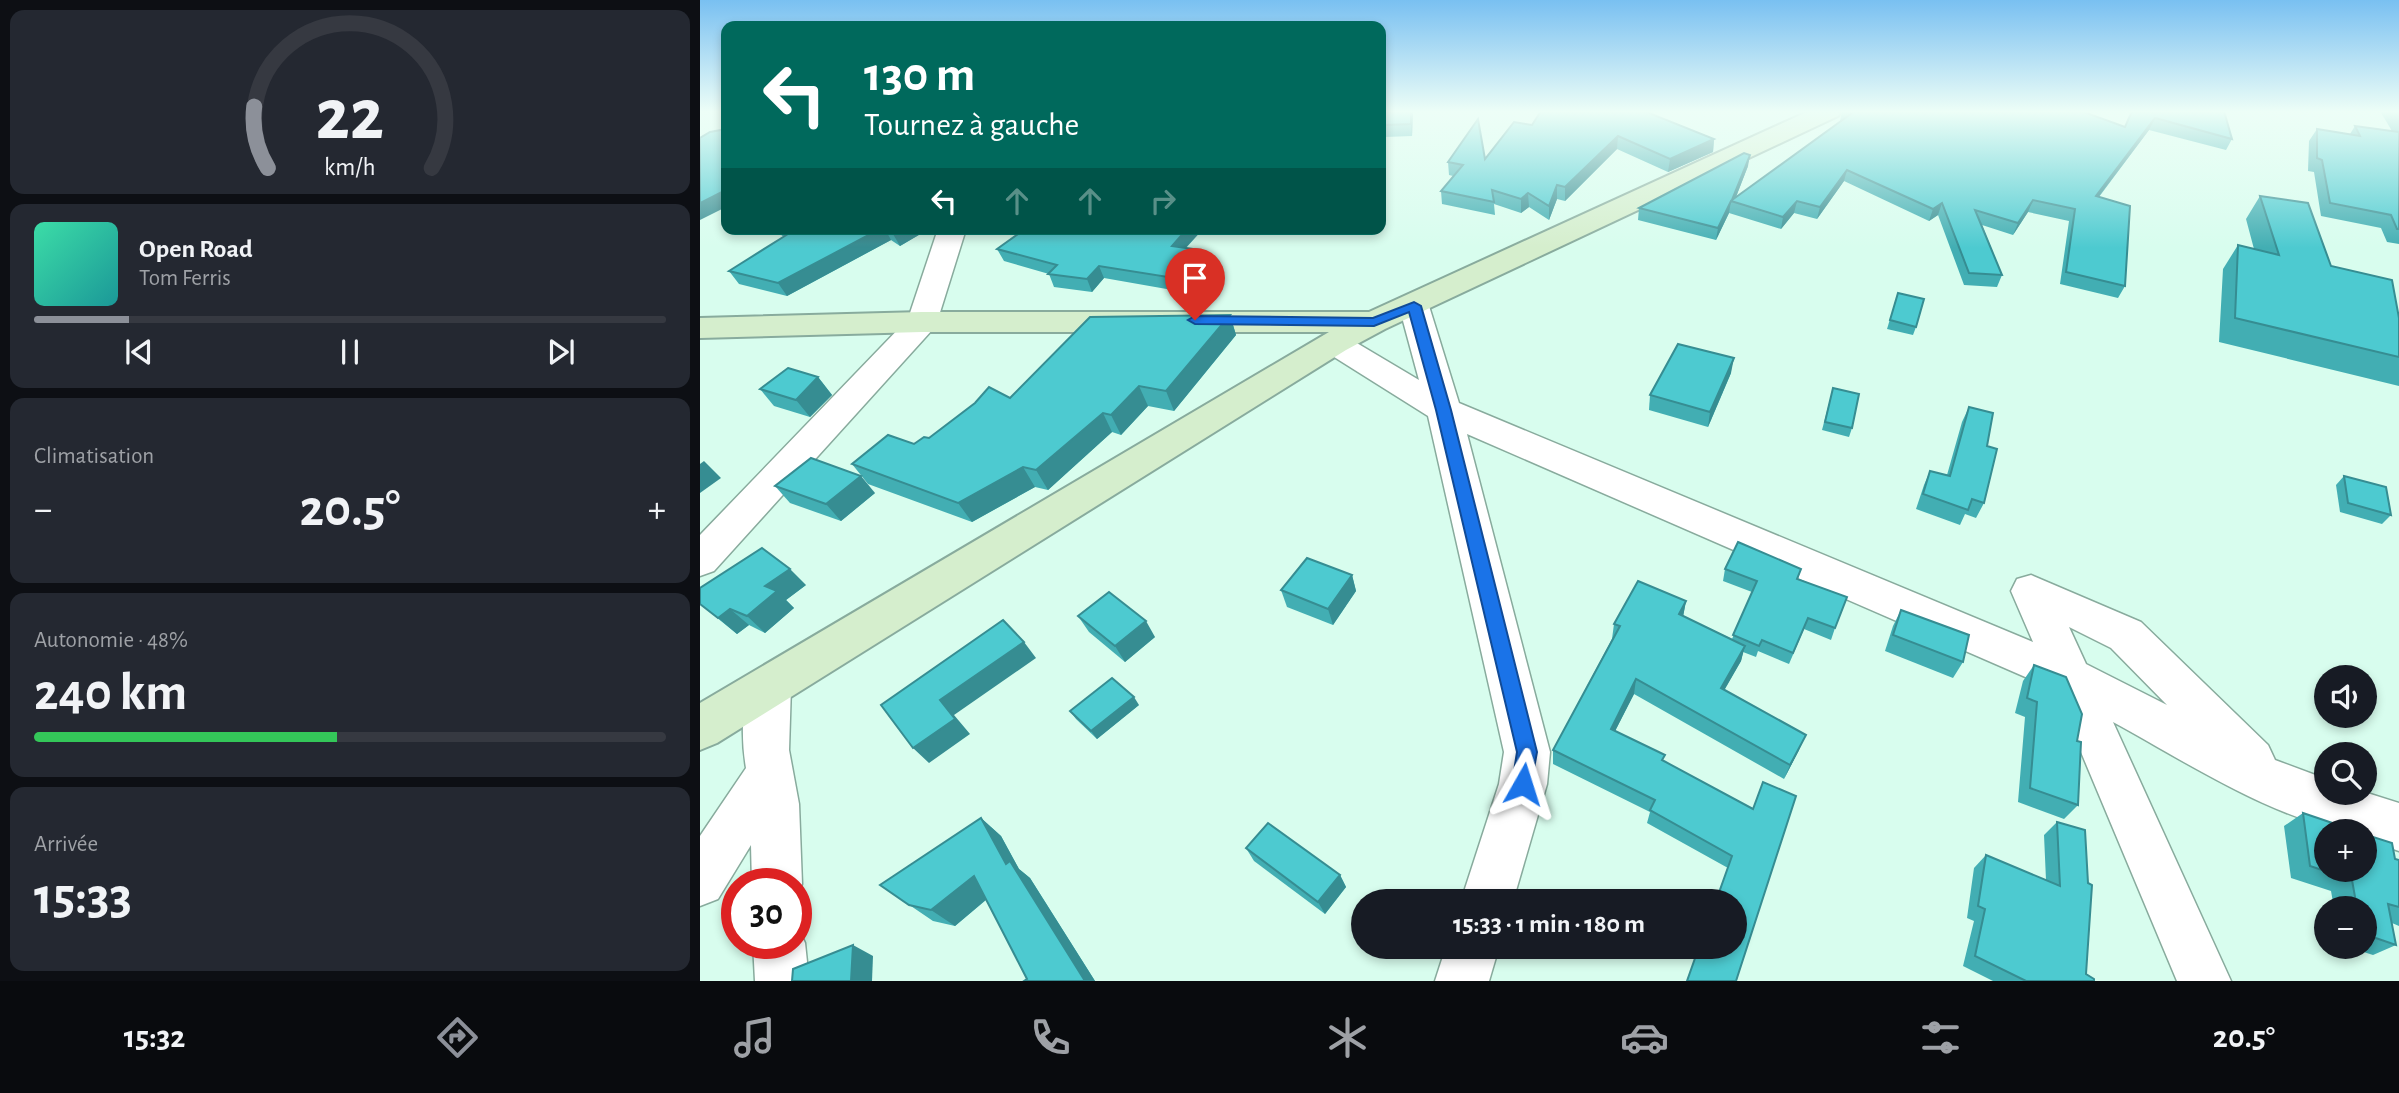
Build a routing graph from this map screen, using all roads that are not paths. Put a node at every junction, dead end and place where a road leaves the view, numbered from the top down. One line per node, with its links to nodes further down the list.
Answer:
1 (1732, 157): 3 (main road)
2 (950, 235): 4 (street)
3 (1414, 306): 5 (main road); 8 (street)
4 (922, 322): 5 (main road); 6 (main road); 9 (street)
5 (1374, 322): 7 (main road)
6 (700, 328)
7 (1334, 343): 8 (street); 11 (main road)
8 (1444, 410): 10 (street); 18 (street)
9 (700, 560)
10 (2071, 677): 14 (street); 14 (street); 23 (street)
11 (769, 686): 12 (main road); 13 (street)
12 (700, 728)
13 (769, 774): 16 (street); 17 (street)
14 (2279, 787): 15 (street)
15 (2399, 827)
16 (777, 868)
17 (700, 881)
18 (1491, 889)
19 (780, 959): 21 (street)
20 (1469, 959): 22 (street)
21 (782, 981)
22 (1462, 981)
23 (2204, 981)

